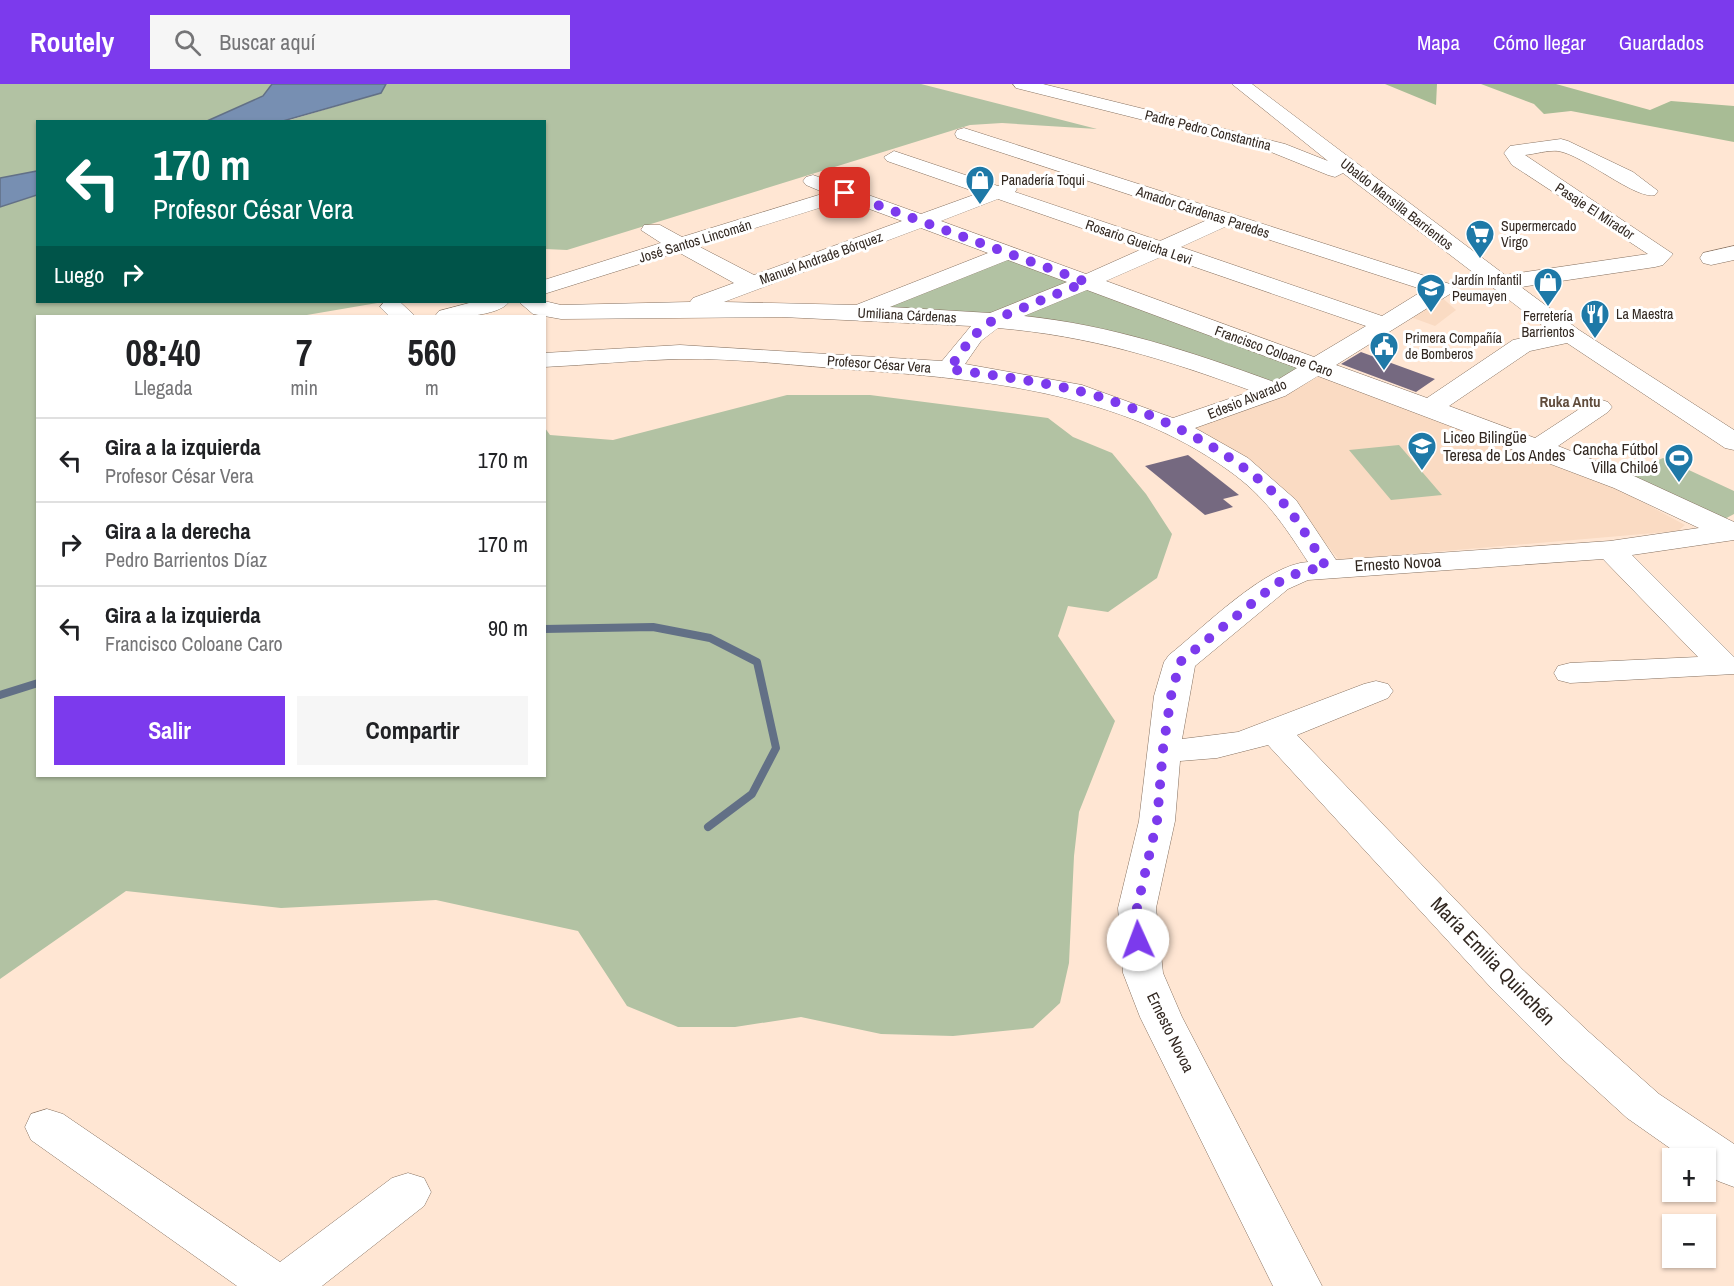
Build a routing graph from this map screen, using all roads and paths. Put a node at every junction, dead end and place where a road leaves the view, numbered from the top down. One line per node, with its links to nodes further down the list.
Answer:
1 (1022, 84): 4 (street, Padre Pedro Constantina)
2 (1241, 84): 12 (street, Ubaldo Mansilla Barrientos)
3 (1131, 91): 4 (street)
4 (1139, 113): 12 (street, Padre Pedro Constantina)
5 (964, 134): 7 (street, Amador Cárdenas Paredes)
6 (894, 157): 11 (street, Rosario Gueicha Levi)
7 (1063, 167): 11 (street, Manuel Andrade Bórquez); 13 (street, Amador Cárdenas Paredes)
8 (813, 181): 10 (street, Francisco Coloane Caro)
9 (1648, 191): 23 (street, Pasaje El Mirador)
10 (845, 193): 14 (street, Francisco Coloane Caro); 16 (street, José Santos Lincomán)
11 (998, 193): 14 (street, Manuel Andrade Bórquez); 17 (street, Rosario Gueicha Levi)
12 (1386, 197): 23 (street, Ubaldo Mansilla Barrientos)
13 (1224, 220): 17 (street); 25 (street, Amador Cárdenas Paredes)
14 (924, 222): 19 (street, Francisco Coloane Caro); 22 (street, Manuel Andrade Bórquez)
15 (652, 230): 16 (street)
16 (681, 246): 22 (street); 24 (street, José Santos Lincomán)
17 (1161, 249): 21 (street); 32 (street, Rosario Gueicha Levi)
18 (1734, 253): 20 (street)
19 (1007, 254): 21 (street, Francisco Coloane Caro); 29 (street)
20 (1712, 258)
21 (1086, 282): 31 (street); 36 (street, Francisco Coloane Caro)
22 (752, 283): 28 (street, Manuel Andrade Bórquez)
23 (1500, 283): 33 (street, Ubaldo Mansilla Barrientos)
24 (546, 286)
25 (1442, 289): 32 (street, Edesio Alvarado)
26 (493, 303): 30 (street)
27 (532, 303): 28 (street, Umiliana Cárdenas)
28 (689, 308): 29 (street, Umiliana Cárdenas); 34 (street)
29 (856, 312): 31 (street, Umiliana Cárdenas)
30 (451, 315)
31 (993, 320): 37 (street); 38 (street, Umiliana Cárdenas)
32 (1384, 324): 36 (street, Edesio Alvarado)
33 (1571, 334): 40 (street); 42 (street, Ubaldo Mansilla Barrientos)
34 (680, 352): 35 (street, Profesor César Vera); 37 (street, Profesor César Vera)
35 (546, 360)
36 (1316, 367): 38 (street, Edesio Alvarado); 40 (street, Francisco Coloane Caro)
37 (949, 369): 43 (street, Profesor César Vera)
38 (1276, 391): 43 (street, Edesio Alvarado)
39 (1599, 407): 45 (street)
40 (1430, 408): 45 (street, Francisco Coloane Caro)
41 (1734, 415): 42 (street)
42 (1702, 421): 44 (street, Ubaldo Mansilla Barrientos)
43 (1173, 427): 48 (street, Profesor César Vera)
44 (1734, 442)
45 (1538, 448): 46 (street, Francisco Coloane Caro)
46 (1732, 532): 47 (street, Ernesto Novoa)
47 (1610, 550): 48 (street, Ernesto Novoa); 49 (street)
48 (1326, 567): 52 (street, Ernesto Novoa)
49 (1570, 673)
50 (1376, 691): 51 (street)
51 (1273, 730): 52 (street); 54 (street, María Emilia Quinchén)
52 (1163, 749): 58 (street, Ernesto Novoa)
53 (47, 1127): 56 (street)
54 (1734, 1168)
55 (408, 1192): 57 (street)
56 (275, 1286)
57 (286, 1286)
58 (1298, 1286)

